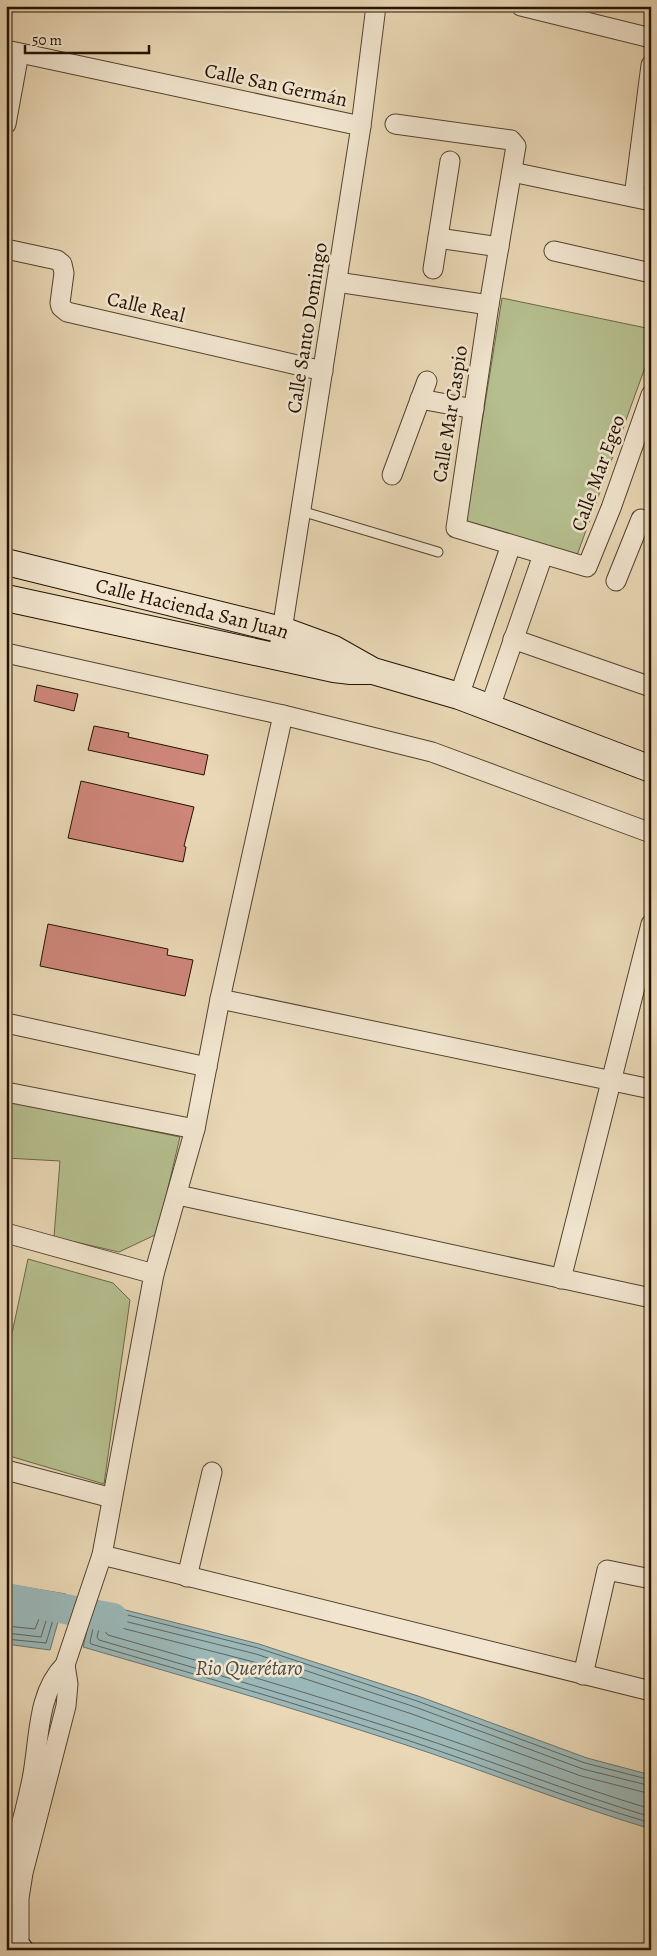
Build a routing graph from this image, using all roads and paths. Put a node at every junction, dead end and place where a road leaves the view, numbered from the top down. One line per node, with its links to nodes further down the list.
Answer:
1 (376, 6): 8 (street, Calle Santo Domingo)
2 (521, 6): 3 (street)
3 (651, 38)
4 (12, 52): 6 (street); 8 (street, Calle San Germán)
5 (651, 65): 11 (street)
6 (6, 124)
7 (395, 124): 10 (street, Calle Mar Caspio)
8 (361, 126): 18 (street, Calle Santo Domingo)
9 (450, 162): 12 (street)
10 (512, 172): 11 (street); 13 (street, Calle Mar Caspio)
11 (642, 199)
12 (438, 238): 13 (street); 16 (street)
13 (499, 247): 19 (street, Calle Mar Caspio)
14 (6, 249): 20 (street, Calle Real)
15 (554, 251): 17 (street)
16 (433, 269)
17 (651, 273)
18 (337, 282): 19 (street); 20 (street, Calle Santo Domingo)
19 (489, 305): 24 (street, Calle Mar Caspio)
20 (323, 371): 27 (street, Calle Santo Domingo)
21 (427, 381): 23 (street)
22 (651, 395): 26 (street, Calle Mar Egeo)
23 (420, 399): 24 (street); 25 (street)
24 (474, 409): 29 (street, Calle Mar Caspio)
25 (392, 475)
26 (611, 508): 28 (street); 33 (street, Calle Mar Egeo)
27 (301, 511): 30 (lane); 36 (street, Calle Santo Domingo)
28 (646, 521): 34 (street)
29 (511, 545): 31 (street, Calle Mar Caspio); 42 (street)
30 (438, 552)
31 (543, 555): 33 (street, Calle Mar Caspio); 37 (street)
32 (6, 562): 36 (main road, Calle Hacienda San Juan)
33 (587, 567)
34 (616, 581)
35 (6, 598): 39 (main road, Calle Hacienda San Juan)
36 (282, 630): 39 (street, Calle Santo Domingo); 40 (main road, Calle Hacienda San Juan)
37 (513, 639): 41 (street); 43 (street)
38 (6, 653): 44 (street)
39 (277, 657): 40 (main road, Calle Hacienda San Juan)
40 (373, 671): 42 (main road, Calle Hacienda San Juan)
41 (651, 687)
42 (459, 696): 43 (main road, Calle Hacienda San Juan)
43 (490, 707): 45 (main road, Calle Hacienda San Juan)
44 (283, 715): 46 (street); 48 (street)
45 (651, 768)
46 (651, 833)
47 (651, 924): 51 (street)
48 (220, 999): 50 (street); 51 (street)
49 (6, 1023): 50 (street)
50 (207, 1067): 54 (street)
51 (611, 1080): 52 (street); 58 (street)
52 (651, 1089)
53 (6, 1092): 54 (street)
54 (195, 1129): 55 (street)
55 (178, 1195): 57 (street); 58 (street)
56 (6, 1233): 57 (street)
57 (154, 1274): 62 (street)
58 (561, 1279): 59 (street)
59 (651, 1298)
60 (6, 1470): 62 (street)
61 (212, 1472): 64 (street)
62 (112, 1498): 63 (street)
63 (102, 1555): 64 (street); 67 (street)
64 (187, 1577): 66 (street)
65 (651, 1579): 66 (street)
66 (583, 1675): 68 (street)
67 (60, 1681): 69 (street); 71 (street)
68 (651, 1692)
69 (7, 1878)
70 (6, 1942): 71 (main road)
71 (19, 1950)

